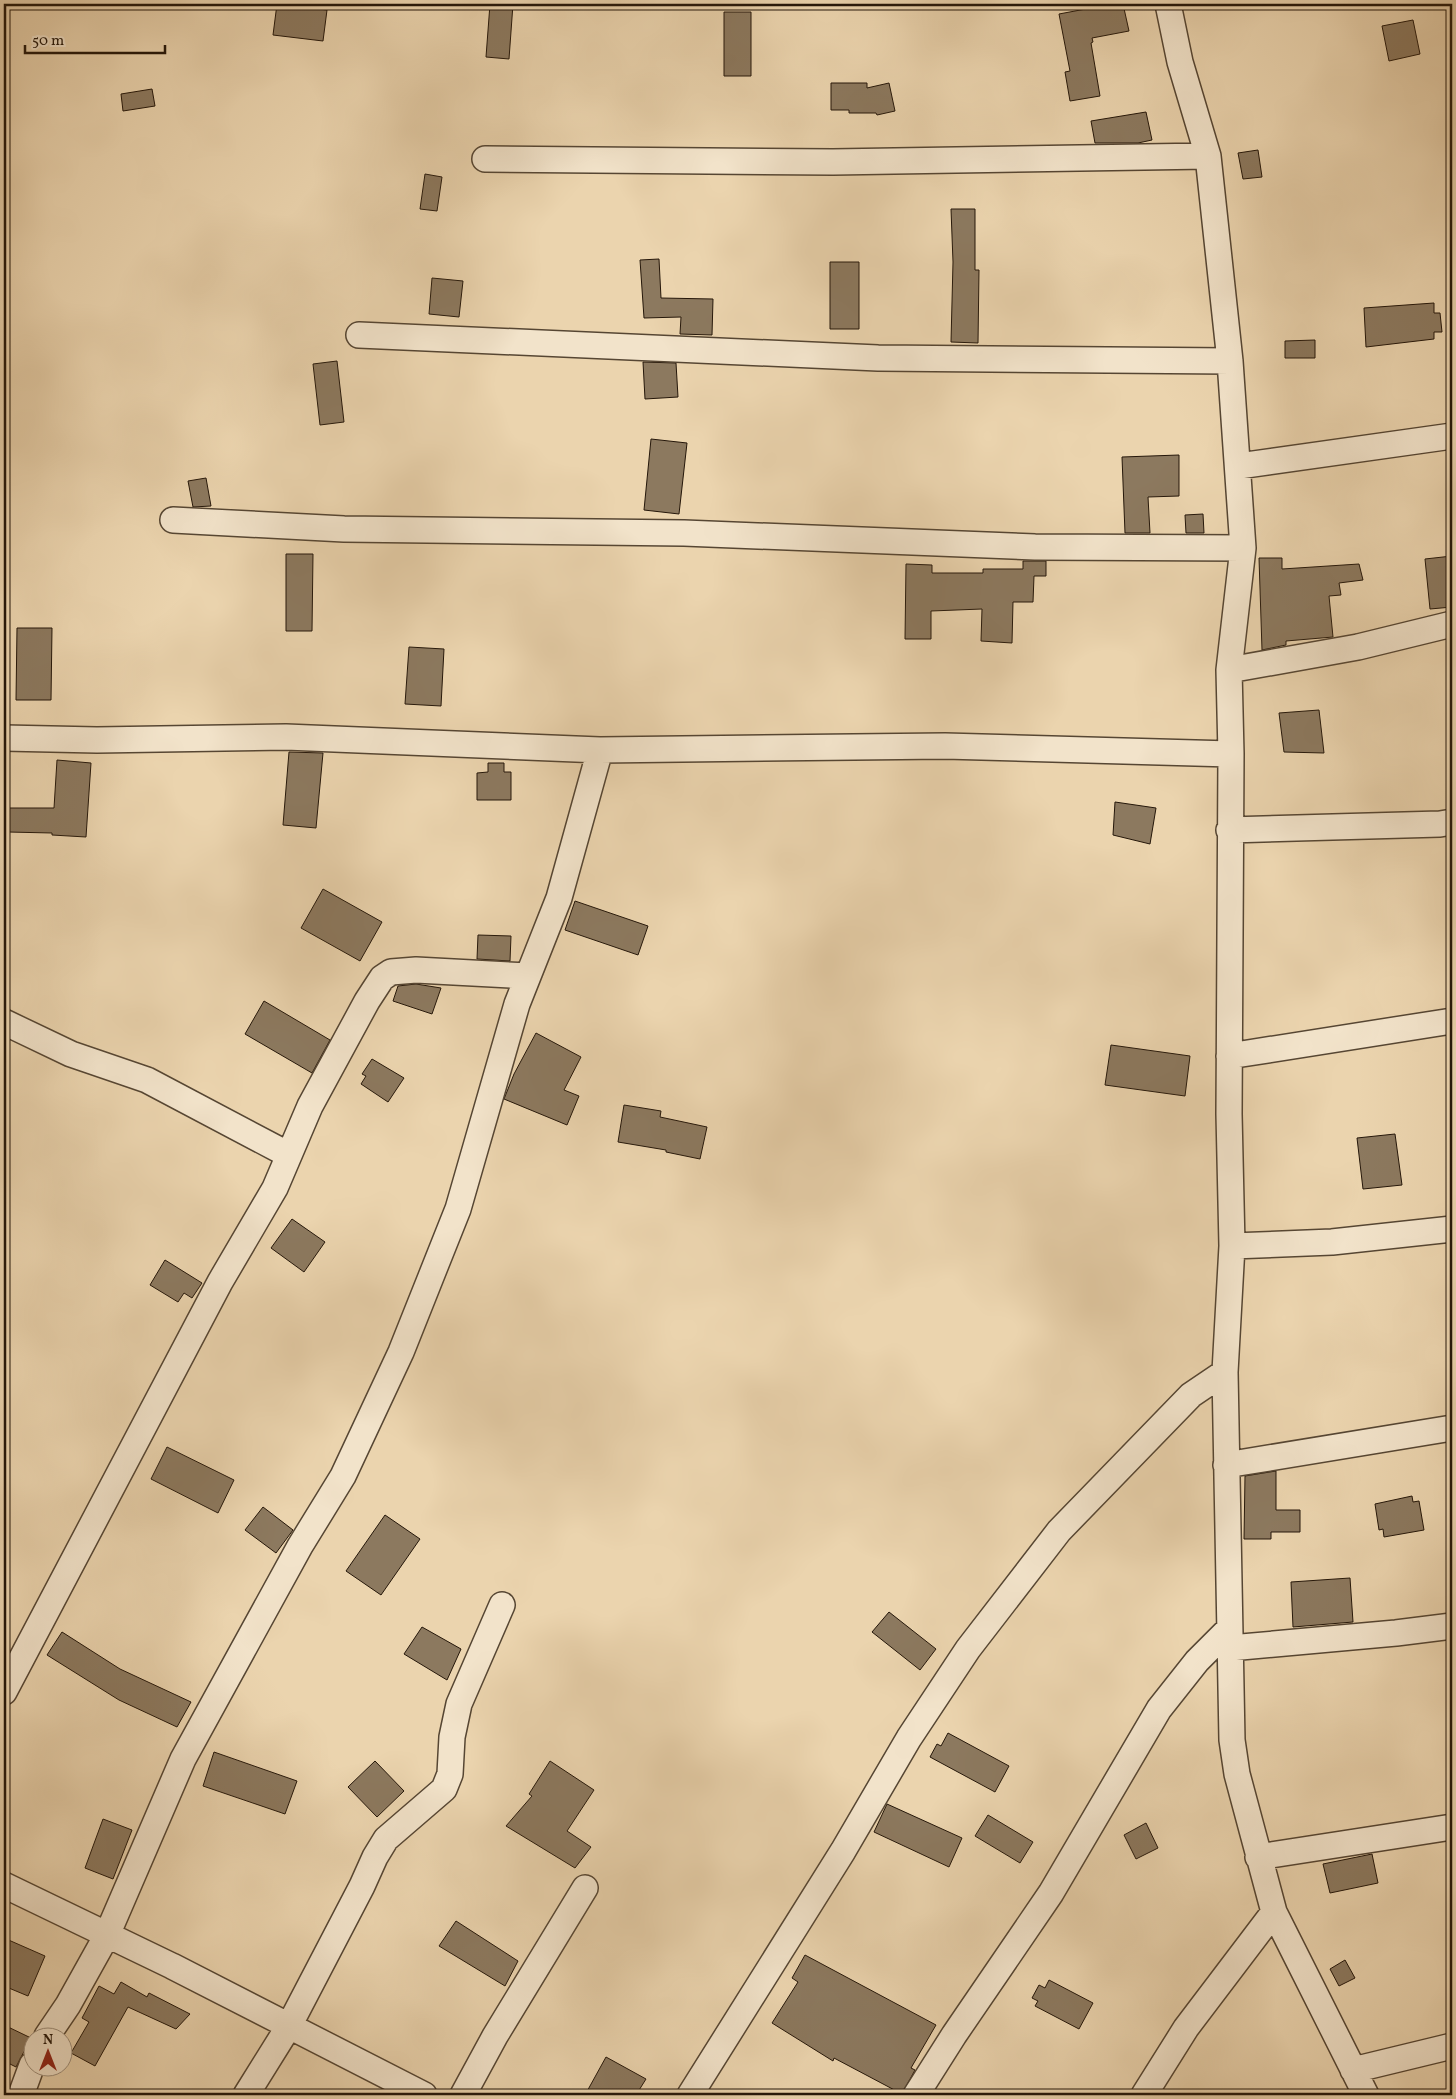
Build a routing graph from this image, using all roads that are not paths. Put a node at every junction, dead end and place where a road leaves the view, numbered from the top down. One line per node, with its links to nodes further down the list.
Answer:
1 (1168, 4): 2 (street)
2 (1208, 156): 3 (street); 5 (street)
3 (485, 160)
4 (359, 335): 5 (street)
5 (1230, 361): 7 (street)
6 (1452, 436): 7 (street)
7 (1239, 466): 9 (street)
8 (173, 520): 9 (street)
9 (1244, 548): 11 (street)
10 (1452, 624): 11 (street)
11 (1229, 670): 14 (street)
12 (4, 738): 13 (street)
13 (600, 750): 14 (street); 17 (street)
14 (1231, 754): 16 (street)
15 (1452, 822): 16 (street)
16 (1229, 830): 20 (street)
17 (528, 976): 21 (street); 36 (street)
18 (1452, 1021): 20 (street)
19 (4, 1022): 21 (street)
20 (1228, 1056): 23 (street)
21 (289, 1156): 30 (street)
22 (1452, 1229): 23 (street)
23 (1232, 1246): 24 (street)
24 (1224, 1372): 26 (street); 46 (street)
25 (1452, 1428): 26 (street)
26 (1226, 1466): 29 (street)
27 (502, 1606): 38 (street)
28 (1452, 1626): 29 (street)
29 (1229, 1639): 32 (street); 47 (street)
30 (4, 1692)
31 (1452, 1828): 32 (street)
32 (1258, 1857): 35 (street)
33 (4, 1885): 36 (street)
34 (585, 1888): 45 (street)
35 (1274, 1912): 40 (street); 48 (street)
36 (107, 1935): 37 (street); 38 (street)
37 (54, 2026)
38 (289, 2026): 43 (street); 44 (street)
39 (1452, 2046): 40 (street)
40 (1353, 2070): 49 (street)
41 (28, 2076): 42 (street)
42 (21, 2095)
43 (246, 2095)
44 (424, 2095)
45 (463, 2095)
46 (690, 2095)
47 (916, 2095)
48 (1144, 2095)
49 (1366, 2095)

